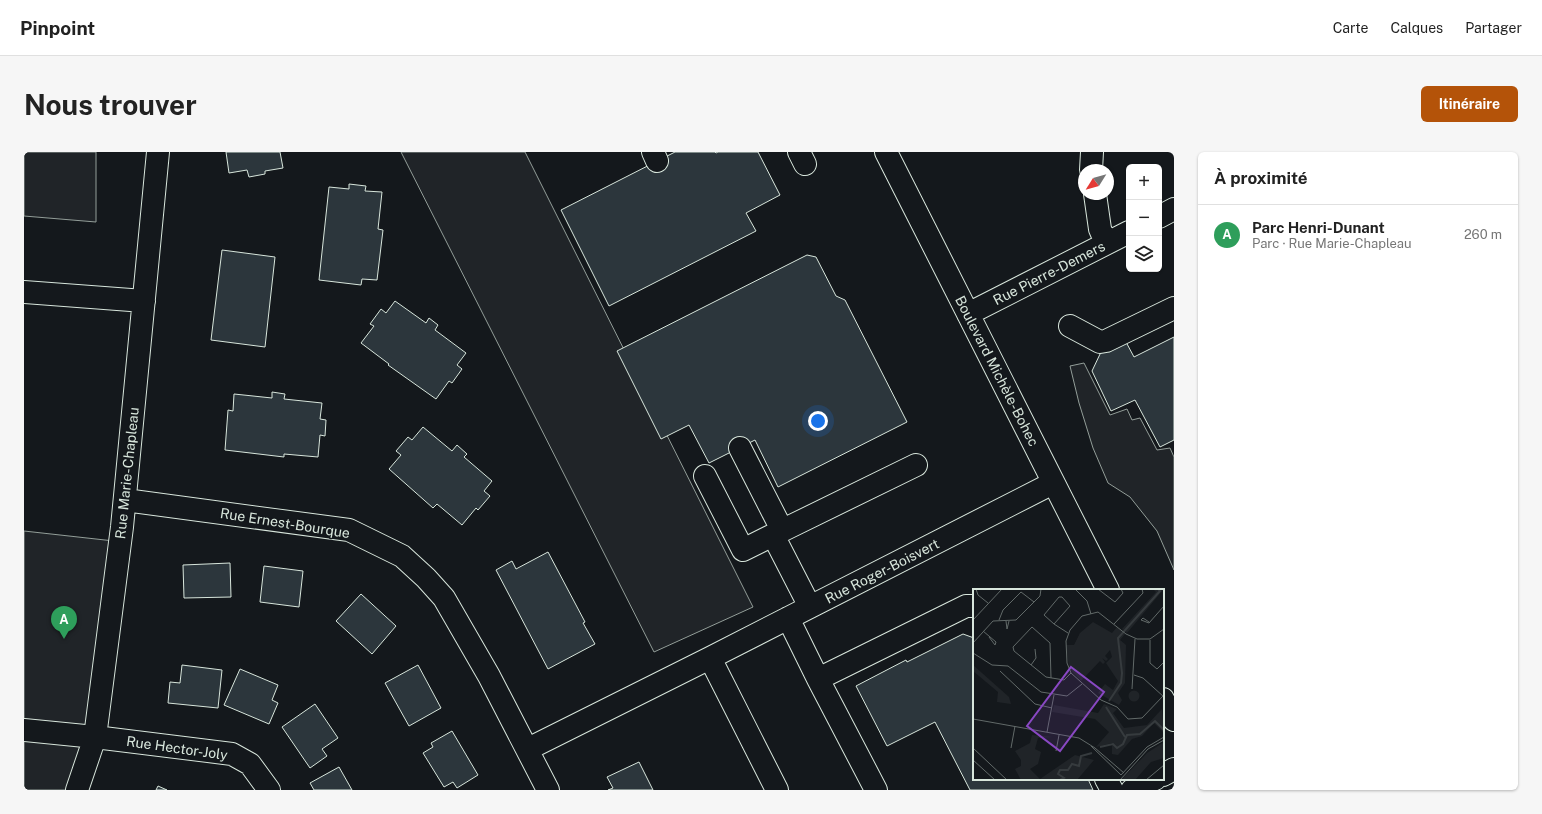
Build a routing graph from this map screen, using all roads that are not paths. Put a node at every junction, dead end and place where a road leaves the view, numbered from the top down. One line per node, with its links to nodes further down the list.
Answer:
1 (158, 152): 11 (street, Rue Marie-Chapleau)
2 (886, 152): 13 (street, Boulevard Michèle-Bohec)
3 (1092, 152): 4 (street)
4 (1091, 164)
5 (1096, 200): 9 (street)
6 (1174, 209): 7 (street)
7 (1162, 215)
8 (1126, 233): 9 (street, Rue Pierre-Demers)
9 (1106, 243): 13 (street, Rue Pierre-Demers)
10 (24, 292): 11 (street)
11 (144, 301): 19 (street, Rue Marie-Chapleau)
12 (1174, 308): 14 (street)
13 (968, 314): 18 (street, Boulevard Michèle-Bohec)
14 (1070, 326)
15 (740, 448): 20 (street)
16 (916, 465): 20 (street)
17 (706, 476): 20 (street)
18 (1053, 483): 21 (street, Boulevard Michèle-Bohec); 23 (street, Rue Roger-Boisvert)
19 (125, 500): 30 (street, Rue Marie-Chapleau); 31 (street, Rue Ernest-Bourque)
20 (778, 533): 23 (street)
21 (1107, 589)
22 (973, 606): 26 (street)
23 (810, 607): 24 (street, Rue Roger-Boisvert)
24 (788, 618): 25 (street, Rue Roger-Boisvert); 26 (street)
25 (710, 658): 31 (street, Rue Roger-Boisvert); 39 (street)
26 (818, 679): 40 (street)
27 (1164, 701): 28 (street)
28 (1174, 720)
29 (24, 730): 30 (street, Rue Hector-Joly)
30 (95, 737): 36 (street, Rue Marie-Chapleau); 37 (street, Rue Hector-Joly)
31 (528, 749): 38 (street, Rue Ernest-Bourque)
32 (1174, 769): 33 (street)
33 (1164, 774)
34 (1107, 780): 41 (street)
35 (1153, 780): 42 (street)
36 (77, 790)
37 (269, 790)
38 (548, 790)
39 (777, 790)
40 (876, 790)
41 (1112, 790)
42 (1132, 790)

